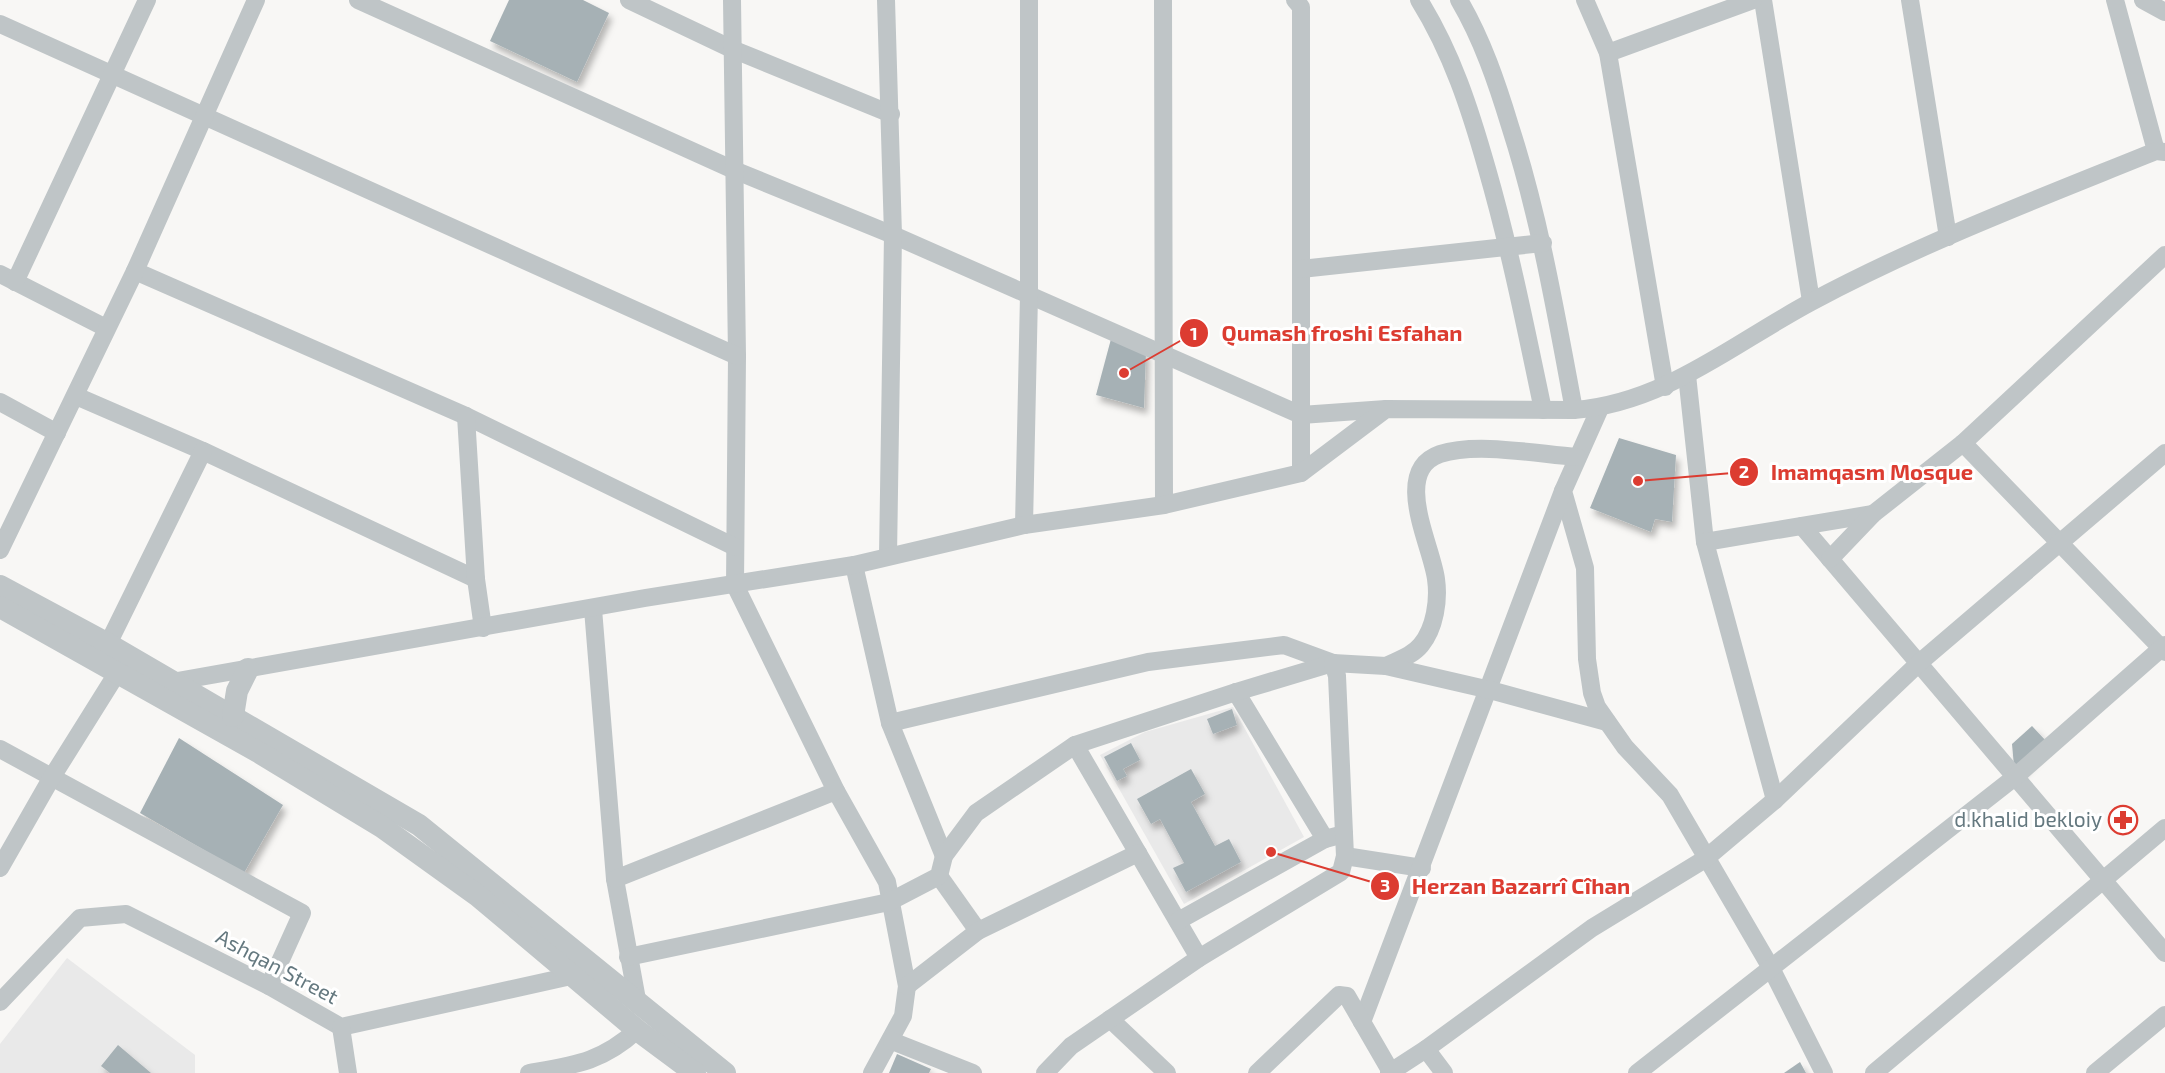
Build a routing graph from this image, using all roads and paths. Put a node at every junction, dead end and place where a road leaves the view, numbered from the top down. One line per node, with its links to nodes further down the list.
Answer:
1 (147, 0): 22 (street)
2 (256, 0): 24 (street)
3 (358, 0): 26 (street)
4 (629, 0): 20 (street)
5 (732, 0): 20 (street)
6 (886, 0): 23 (street)
7 (1029, 0): 35 (street)
8 (1163, 0): 38 (street)
9 (1295, 0): 32 (street)
10 (1419, 0): 30 (street)
11 (1459, 0): 29 (street)
12 (1585, 0): 21 (street)
13 (1753, 0): 21 (street)
14 (1764, 0): 36 (street)
15 (1910, 0): 28 (street)
16 (2115, 0): 25 (street)
17 (2143, 0): 18 (street)
18 (2165, 12)
19 (0, 24): 22 (street)
20 (732, 49): 23 (street); 26 (street)
21 (1608, 53): 41 (street)
22 (112, 74): 24 (street); 34 (street)
23 (891, 114): 27 (street)
24 (205, 115): 33 (street); 39 (street)
25 (2160, 152): 28 (street)
26 (734, 170): 27 (street); 39 (street)
27 (893, 235): 35 (street); 65 (street)
28 (1948, 237): 36 (street)
29 (1543, 243): 30 (street); 47 (street)
30 (1509, 246): 32 (street); 46 (street)
31 (2165, 255): 51 (street)
32 (1302, 269): 48 (street)
33 (135, 271): 37 (street); 49 (street)
34 (8, 278): 37 (street)
35 (1029, 295): 38 (street); 59 (street)
36 (1811, 302): 40 (street)
37 (106, 328): 42 (street)
38 (1163, 354): 48 (street); 57 (street)
39 (737, 356): 63 (street)
40 (1687, 375): 41 (street); 62 (street)
41 (1665, 387): 44 (street)
42 (76, 396): 50 (street); 52 (street)
43 (0, 402): 50 (street)
44 (1600, 408): 47 (street); 53 (street)
45 (1386, 410): 46 (street); 48 (street); 55 (street)
46 (1543, 410): 47 (street)
47 (1574, 410)
48 (1301, 415): 55 (street)
49 (466, 416): 63 (street); 68 (street)
50 (57, 433): 64 (street)
51 (1964, 443): 58 (street); 61 (street)
52 (203, 451): 68 (street); 74 (street)
53 (1577, 457): 56 (street); 79 (street)
54 (2163, 457): 61 (street)
55 (1301, 473): 57 (street)
56 (1563, 491): 83 (street); 86 (street)
57 (1164, 505): 59 (street)
58 (1873, 514): 60 (street); 66 (street)
59 (1024, 525): 65 (street)
60 (1802, 526): 62 (street); 66 (street)
61 (2058, 541): 75 (street); 77 (street)
62 (1705, 542): 93 (street)
63 (735, 546): 69 (street)
64 (0, 550)
65 (888, 556): 67 (street)
66 (1830, 559): 77 (street)
67 (854, 565): 69 (street); 87 (street)
68 (476, 579): 73 (street)
69 (735, 585): 72 (street); 92 (street)
70 (0, 586): 74 (street)
71 (0, 607): 78 (street)
72 (592, 609): 73 (street); 104 (street)
73 (483, 628): 80 (street)
74 (108, 644): 78 (street)
75 (2164, 648): 91 (street)
76 (1333, 663): 79 (street); 84 (street); 87 (street); 95 (street)
77 (1919, 663): 91 (street); 93 (street)
78 (122, 664): 81 (street); 82 (street); 90 (street)
79 (1386, 666): 83 (street)
80 (248, 669): 81 (street); 85 (street)
81 (174, 682): 82 (street); 85 (street)
82 (144, 687): 113 (street)
83 (1490, 690): 86 (street); 102 (street)
84 (1236, 692): 88 (street); 96 (street)
85 (233, 716): 117 (street)
86 (1607, 722): 100 (street)
87 (890, 723): 98 (street)
88 (1075, 745): 97 (street); 98 (street)
89 (0, 748): 90 (street)
90 (52, 777): 101 (street); 114 (street)
91 (2015, 777): 105 (street); 112 (street)
92 (836, 791): 104 (street); 106 (street)
93 (1775, 800): 100 (street)
94 (2165, 828): 105 (street)
95 (1344, 834): 96 (street); 99 (street)
96 (1325, 839): 107 (street)
97 (1138, 853): 107 (street); 108 (street)
98 (944, 856): 103 (street)
99 (1345, 856): 102 (street); 111 (street)
100 (1705, 859): 112 (street); 124 (street)
101 (0, 868)
102 (1422, 868): 120 (street)
103 (939, 876): 106 (street); 108 (street)
104 (615, 879): 110 (street)
105 (2104, 882): 109 (street); 138 (street)
106 (889, 902): 110 (street); 115 (street)
107 (1178, 921): 111 (street)
108 (978, 931): 115 (street)
109 (2165, 953)
110 (628, 957): 117 (street)
111 (1199, 958): 119 (street)
112 (1771, 968): 136 (street); 137 (street)
113 (572, 976): 121 (street, Ashqan Street); 122 (street)
114 (269, 986): 116 (street, Ashqan Street); 121 (street, Ashqan Street)
115 (907, 986): 123 (street)
116 (0, 1002)
117 (639, 1005): 129 (street)
118 (2165, 1015): 139 (street)
119 (1110, 1019): 132 (street); 133 (street)
120 (1362, 1023): 125 (street); 134 (street)
121 (341, 1027): 126 (street)
122 (637, 1030): 127 (street); 128 (street)
123 (892, 1041): 130 (street); 131 (street)
124 (1426, 1049): 125 (street); 135 (street)
125 (1390, 1072)
126 (348, 1073)
127 (530, 1073)
128 (695, 1073)
129 (724, 1073)
130 (872, 1073)
131 (973, 1073)
132 (1045, 1073)
133 (1167, 1073)
134 (1257, 1073)
135 (1444, 1073)
136 (1637, 1073)
137 (1824, 1073)
138 (1874, 1073)
139 (2095, 1073)

